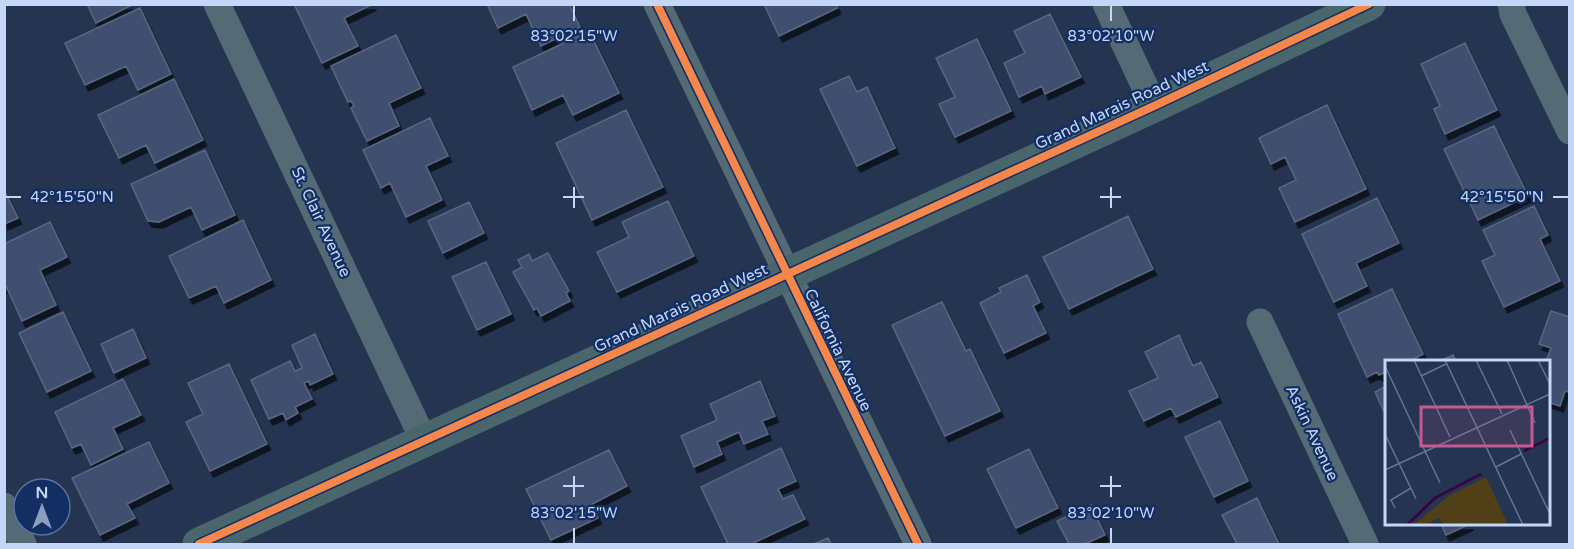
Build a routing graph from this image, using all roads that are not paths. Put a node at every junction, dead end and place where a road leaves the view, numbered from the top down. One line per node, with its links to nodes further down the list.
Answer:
1 (217, 4): 10 (street, St. Clair Avenue)
2 (657, 4): 8 (street, California Avenue)
3 (1106, 4): 6 (street)
4 (1369, 4): 6 (street, Grand Marais Road West)
5 (1511, 4): 7 (street)
6 (1154, 106): 8 (street, Grand Marais Road West)
7 (1569, 131)
8 (787, 274): 10 (street, Grand Marais Road West); 14 (street, California Avenue)
9 (1260, 322): 15 (street, Askin Avenue)
10 (424, 441): 13 (street, Grand Marais Road West)
11 (4, 506): 12 (street)
12 (22, 544)
13 (199, 544)
14 (918, 544)
15 (1365, 544)

